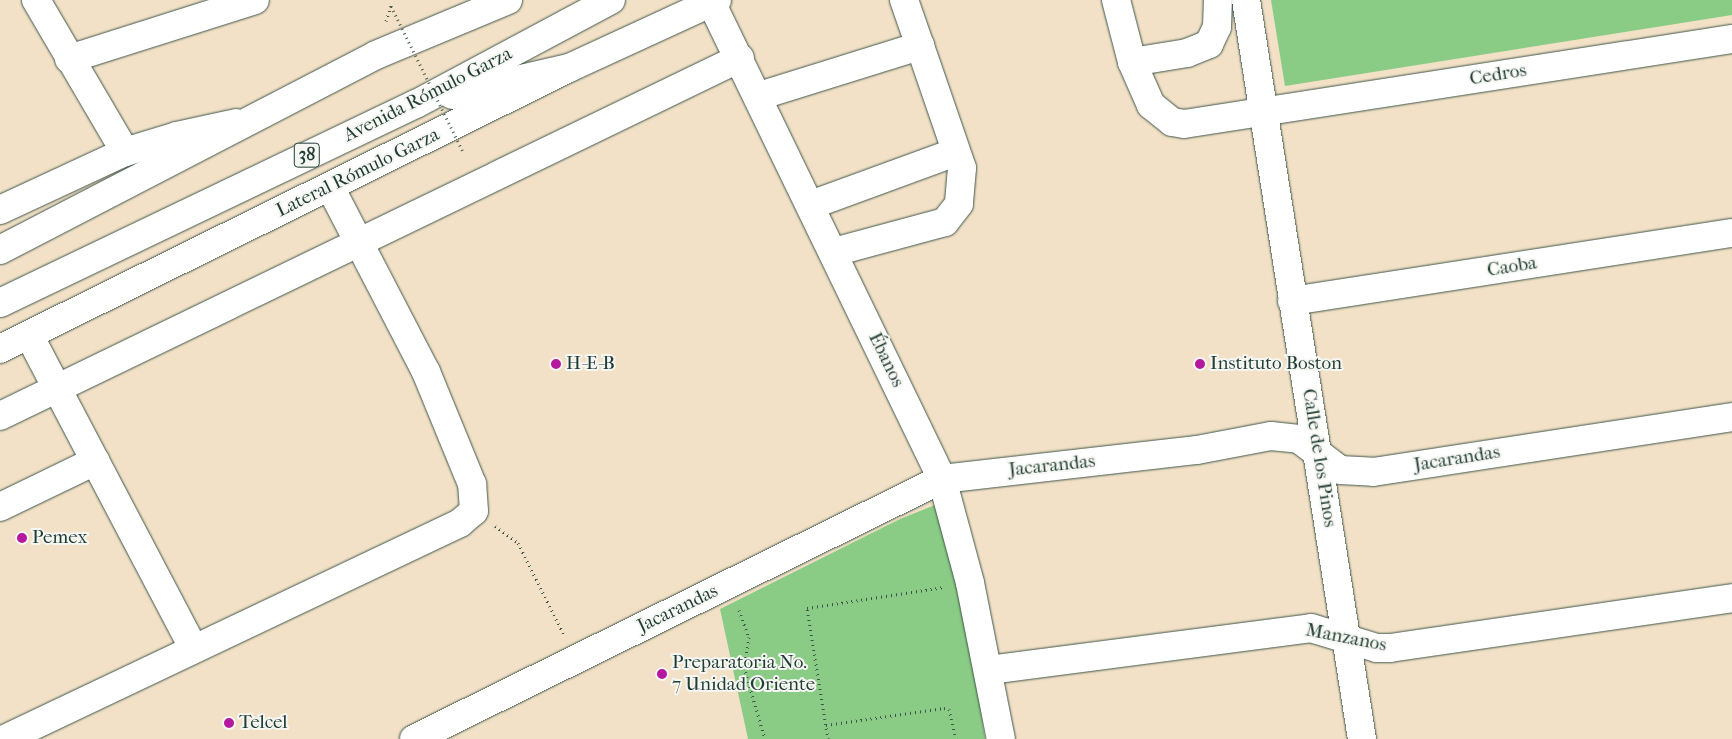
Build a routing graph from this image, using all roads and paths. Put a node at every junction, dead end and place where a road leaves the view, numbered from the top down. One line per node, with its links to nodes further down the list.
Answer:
1 (36, 0): 14 (street)
2 (255, 0): 14 (street)
3 (508, 0): 20 (street)
4 (610, 0): 18 (street, Avenida Rómulo Garza / 38)
5 (904, 0): 12 (street)
6 (1116, 0): 15 (street, Cedros)
7 (1218, 0): 15 (street)
8 (1246, 0): 19 (street, Calle de los Pinos)
9 (714, 1): 13 (street, Ébanos); 16 (street, Lateral Rómulo Garza)
10 (391, 6): 22 (path, bridge)
11 (1732, 39): 19 (street, Cedros)
12 (920, 46): 17 (street); 23 (street)
13 (740, 58): 17 (street, Ébanos); 28 (street)
14 (69, 59): 21 (street)
15 (1132, 62): 19 (street, Cedros)
16 (569, 68): 18 (street); 24 (street, Lateral Rómulo Garza)
17 (758, 96): 25 (street, Ébanos)
18 (416, 104): 32 (street, Avenida Rómulo Garza / 38)
19 (1265, 110): 31 (street, Calle de los Pinos)
20 (248, 121): 21 (street); 29 (street)
21 (125, 152): 26 (street)
22 (463, 152)
23 (956, 152): 25 (street); 30 (street)
24 (330, 187): 28 (street); 33 (street, Lateral Rómulo Garza)
25 (811, 205): 30 (street, Ébanos)
26 (4, 206)
27 (1732, 233): 31 (street, Caoba)
28 (360, 243): 35 (street); 42 (street)
29 (0, 250)
30 (834, 252): 40 (street, Ébanos)
31 (1292, 301): 38 (street, Calle de los Pinos)
32 (0, 303)
33 (29, 335): 34 (street, Lateral Rómulo Garza); 35 (street)
34 (0, 349)
35 (57, 388): 36 (street); 39 (street)
36 (0, 416)
37 (1732, 417): 38 (street, Jacarandas)
38 (1319, 455): 40 (street, Jacarandas); 46 (street, Calle de los Pinos)
39 (95, 461): 41 (street); 47 (street)
40 (942, 479): 43 (street, Ébanos); 44 (street, Jacarandas)
41 (0, 507)
42 (474, 511): 47 (street); 48 (path)
43 (970, 583): 49 (street, Ébanos); 50 (path)
44 (725, 586): 48 (street, Jacarandas); 53 (path)
45 (1732, 598): 46 (street, Manzanos)
46 (1347, 637): 49 (street, Manzanos); 57 (street, Calle de los Pinos)
47 (193, 647): 51 (street)
48 (576, 659): 52 (street, Jacarandas)
49 (989, 670): 56 (street, Ébanos)
50 (826, 725): 54 (path); 55 (path)
51 (5, 739)
52 (414, 739)
53 (765, 739)
54 (828, 739)
55 (956, 739)
56 (1001, 739)
57 (1362, 739)

